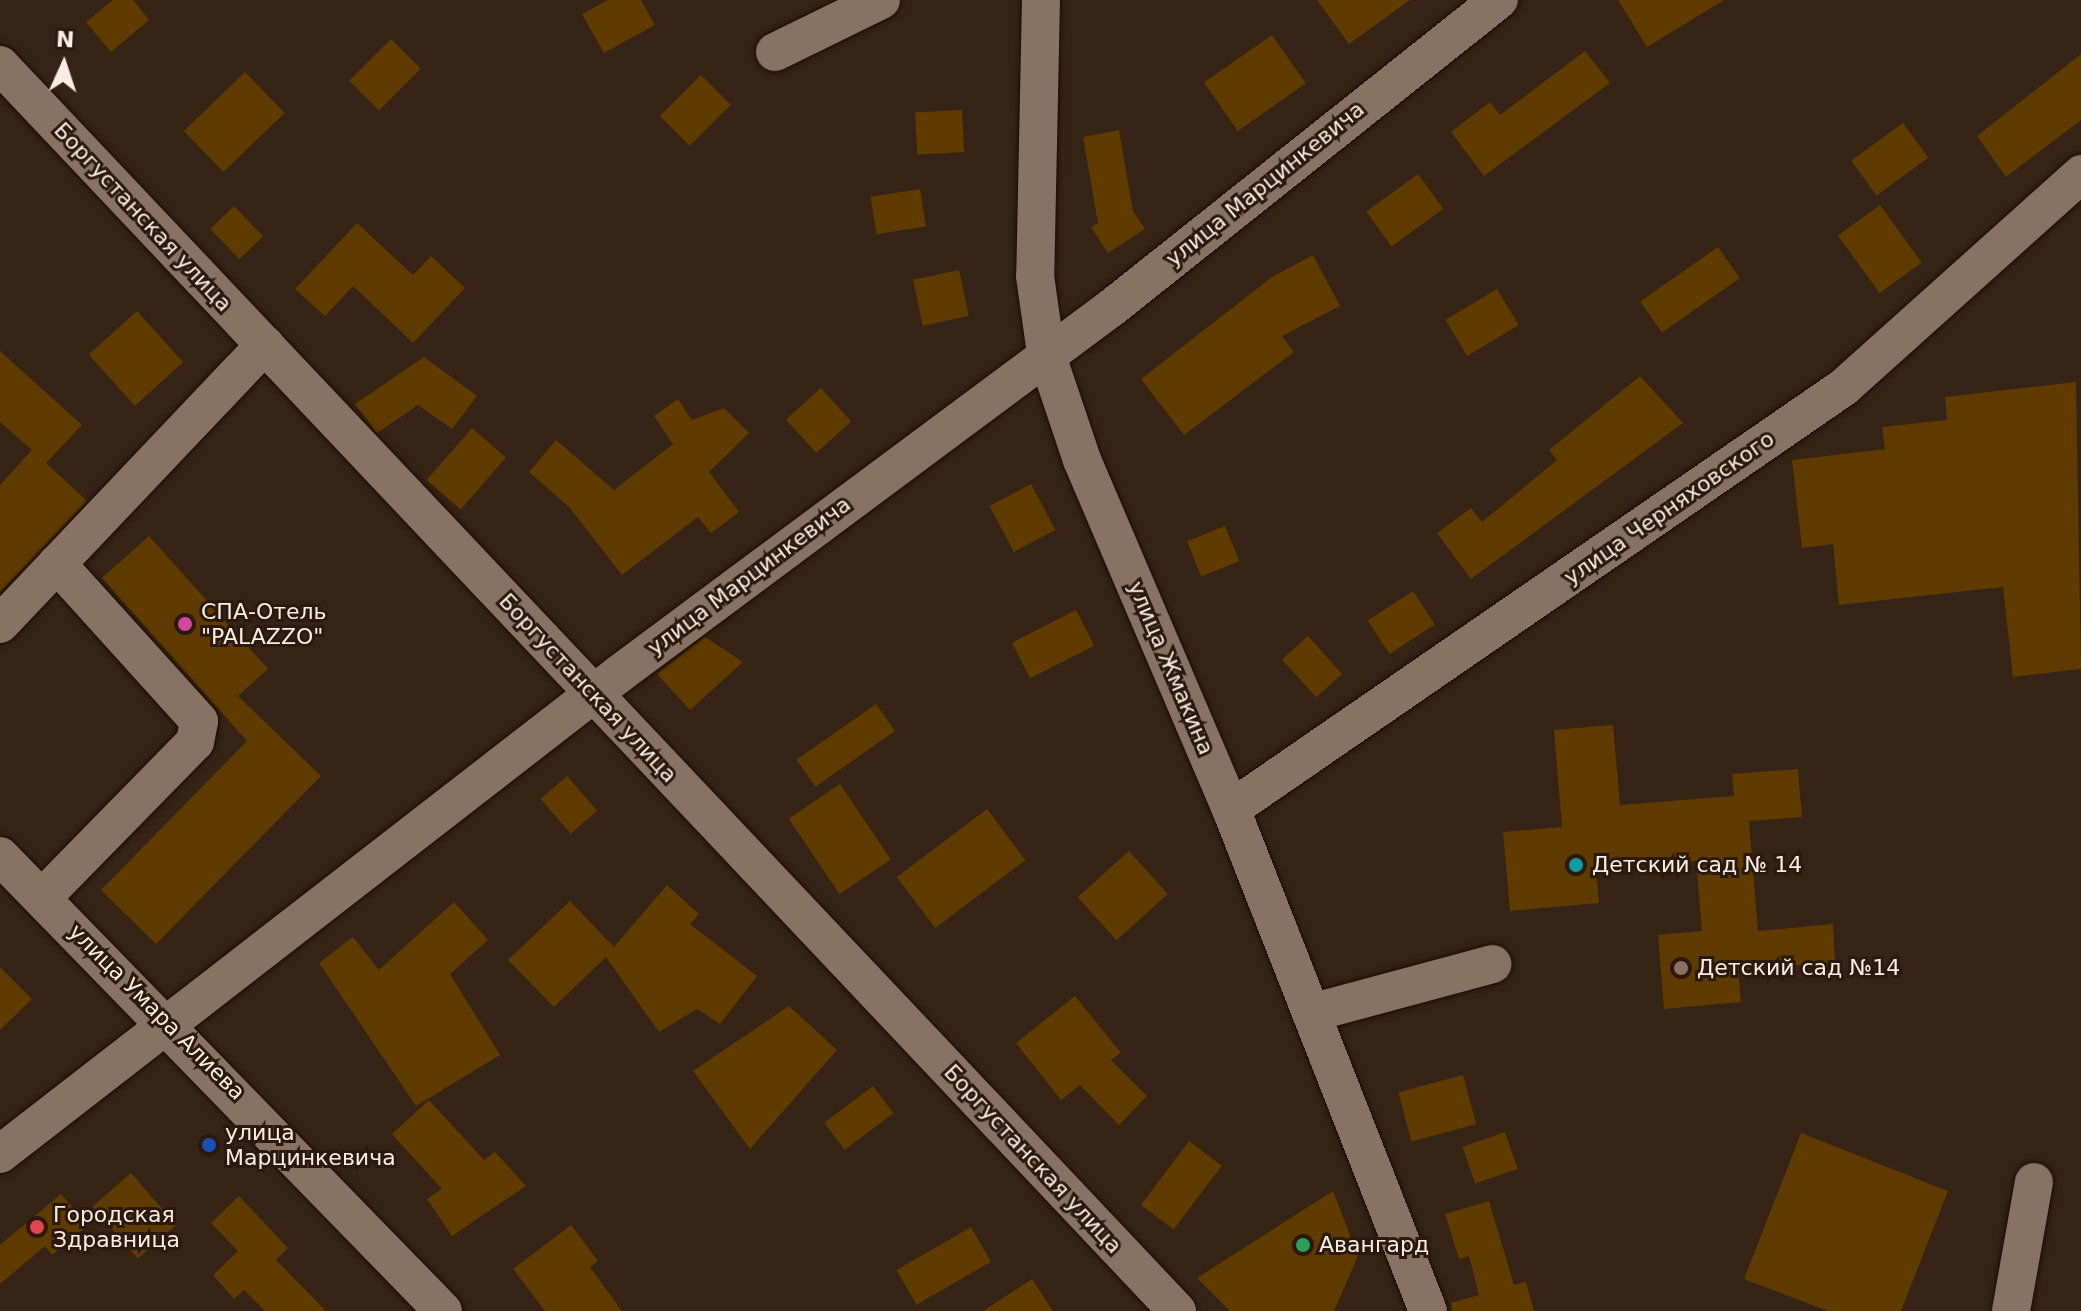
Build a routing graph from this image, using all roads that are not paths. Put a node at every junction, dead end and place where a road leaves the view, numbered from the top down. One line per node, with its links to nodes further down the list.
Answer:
1 (881, 0): 4 (street)
2 (1041, 0): 8 (street, улица Жмакина)
3 (1499, 0): 8 (street, улица Марцинкевича)
4 (775, 52)
5 (0, 65): 7 (street, Боргустанская улица)
6 (2081, 174): 12 (street, улица Черняховского)
7 (265, 345): 9 (street); 11 (street, Боргустанская улица)
8 (1046, 353): 11 (street, улица Марцинкевича); 12 (street, улица Жмакина)
9 (57, 564): 10 (street); 14 (street)
10 (0, 624)
11 (594, 694): 17 (street, улица Марцинкевича); 21 (street, Боргустанская улица)
12 (1231, 809): 16 (street, улица Жмакина)
13 (0, 856): 14 (street, улица Умара Алиева)
14 (43, 897): 17 (street, улица Умара Алиева)
15 (1492, 964): 16 (street)
16 (1311, 1013): 22 (street, улица Жмакина)
17 (170, 1023): 18 (street, улица Марцинкевича); 20 (street, улица Умара Алиева)
18 (0, 1154)
19 (2034, 1182): 23 (street)
20 (443, 1311)
21 (1177, 1311)
22 (1428, 1311)
23 (2011, 1311)

